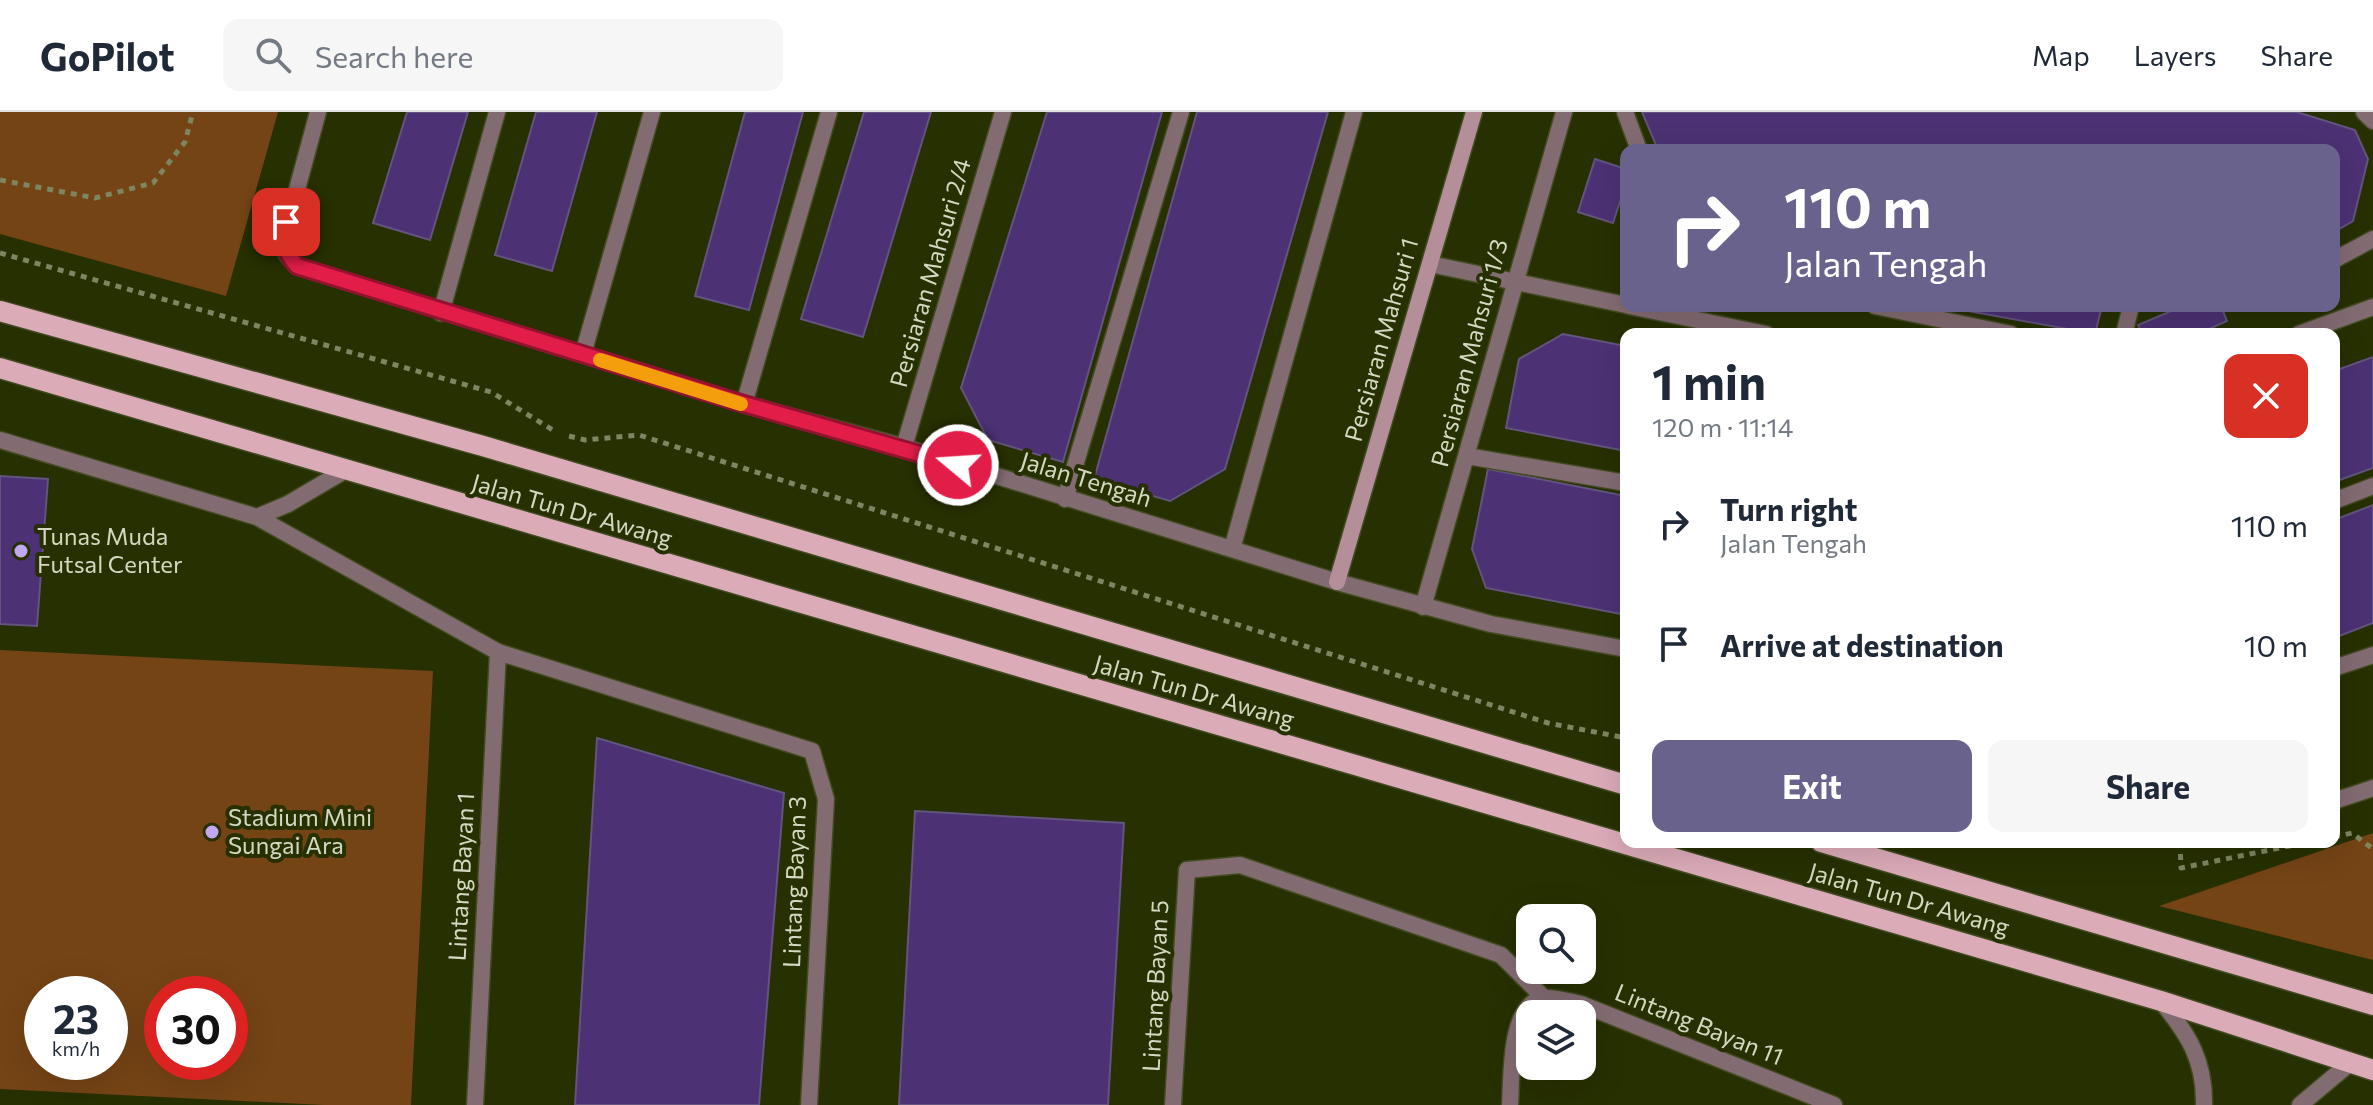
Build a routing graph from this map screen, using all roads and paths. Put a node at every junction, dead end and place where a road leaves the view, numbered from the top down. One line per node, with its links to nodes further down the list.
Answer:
1 (193, 112): 15 (path)
2 (318, 112): 26 (street, Jalan Tengah)
3 (497, 112): 26 (street)
4 (652, 112): 30 (street)
5 (829, 112): 32 (street)
6 (1003, 112): 34 (street, Persiaran Mahsuri 2/4)
7 (1181, 112): 39 (street)
8 (1354, 112): 42 (street)
9 (1474, 112): 19 (street, Persiaran Mahsuri 1)
10 (1564, 112): 20 (street, Persiaran Mahsuri 1/3)
11 (1625, 112): 14 (street)
12 (2364, 112): 13 (street)
13 (2373, 121)
14 (1637, 144)
15 (0, 180)
16 (2373, 239): 18 (street)
17 (0, 253): 49 (path)
18 (2340, 257)
19 (1430, 264): 20 (street); 43 (street, Persiaran Mahsuri 1)
20 (1513, 282): 21 (street); 35 (street, Persiaran Mahsuri 1/3)
21 (1620, 304)
22 (2373, 307): 29 (street)
23 (0, 311): 50 (main road, Jalan Tun Dr Awang)
24 (1658, 312): 27 (street)
25 (1904, 312): 28 (street)
26 (441, 313): 30 (street, Jalan Tengah)
27 (1736, 328)
28 (1982, 328)
29 (2315, 328)
30 (583, 354): 32 (street, Jalan Tengah)
31 (0, 368): 36 (main road, Jalan Tun Dr Awang)
32 (744, 404): 34 (street, Jalan Tengah)
33 (0, 440): 41 (street)
34 (904, 447): 39 (street, Jalan Tengah)
35 (1467, 456): 37 (street); 44 (street, Persiaran Mahsuri 1/3)
36 (344, 471): 41 (street); 54 (main road, Jalan Tun Dr Awang)
37 (1620, 482)
38 (2373, 486): 40 (street)
39 (1065, 499): 42 (street, Jalan Tengah)
40 (2340, 499)
41 (257, 517): 46 (street)
42 (1232, 549): 43 (street, Jalan Tengah)
43 (1337, 582): 44 (street)
44 (1423, 607): 45 (street)
45 (1620, 648)
46 (498, 652): 65 (street, Lintang Bayan 1); 66 (street, Lintang Bayan 3)
47 (2373, 655): 48 (street)
48 (2340, 666)
49 (1620, 737)
50 (1620, 783)
51 (2373, 788): 52 (street)
52 (2340, 799)
53 (2340, 836): 59 (path)
54 (1620, 843)
55 (1636, 848): 61 (main road, Jalan Tun Dr Awang)
56 (1841, 848): 62 (main road, Jalan Tun Dr Awang)
57 (2180, 848): 58 (path)
58 (2279, 848)
59 (2373, 849)
60 (1544, 998): 67 (street, Lintang Bayan 5); 68 (street); 69 (street, Lintang Bayan 11)
61 (2161, 1001): 63 (main road, Jalan Tun Dr Awang); 70 (street)
62 (2373, 1005)
63 (2350, 1063): 64 (main road, Jalan Tun Dr Awang); 71 (street)
64 (2373, 1070)
65 (475, 1105)
66 (809, 1105)
67 (1173, 1105)
68 (1510, 1105)
69 (1834, 1105)
70 (2204, 1105)
71 (2300, 1105)

